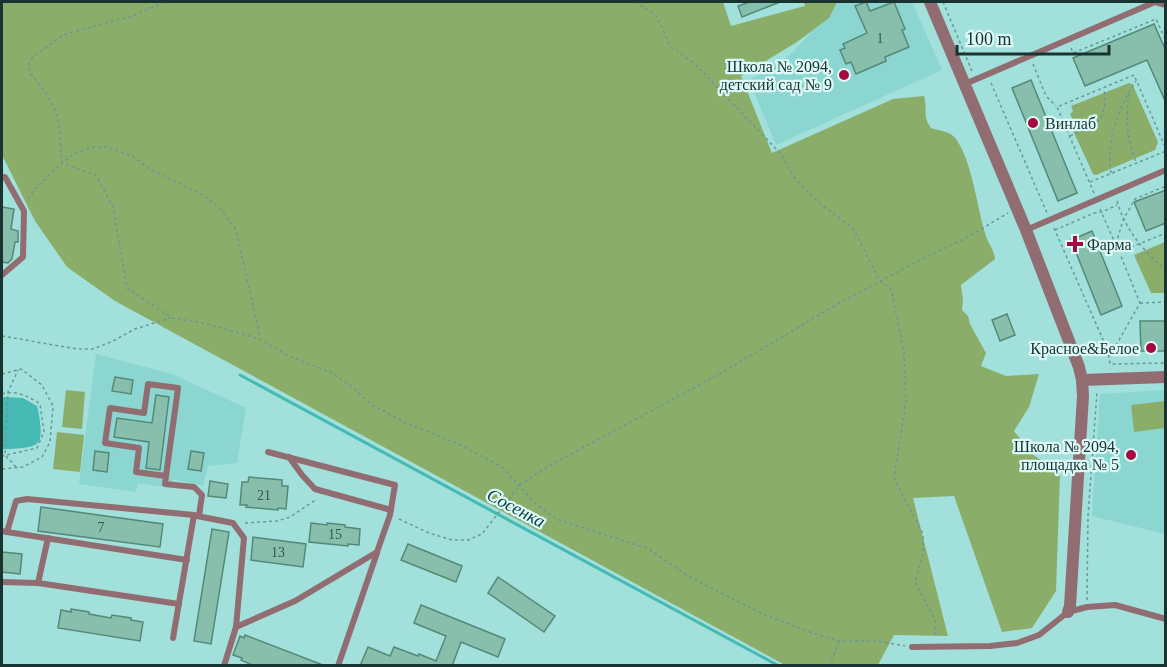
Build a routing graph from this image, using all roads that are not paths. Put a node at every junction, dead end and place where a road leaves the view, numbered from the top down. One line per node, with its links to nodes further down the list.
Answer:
1 (930, 2): 3 (street)
2 (1166, 5): 3 (lane)
3 (970, 82): 6 (street)
4 (1166, 170): 6 (lane)
5 (2, 177): 7 (lane)
6 (1026, 230): 9 (street)
7 (2, 275)
8 (1166, 377): 9 (street)
9 (1082, 380): 22 (street)
10 (268, 452): 11 (lane)
11 (289, 457): 13 (lane); 13 (lane)
12 (166, 476): 12 (lane); 14 (lane)
13 (390, 512): 17 (lane)
14 (196, 516): 15 (lane); 18 (lane); 24 (lane)
15 (4, 532): 16 (lane)
16 (48, 538): 18 (lane); 20 (lane)
17 (377, 552): 24 (lane); 28 (lane)
18 (187, 560): 21 (lane)
19 (2, 582): 20 (lane)
20 (38, 583): 21 (lane)
21 (179, 604): 25 (lane)
22 (1068, 612): 23 (lane); 26 (lane)
23 (1166, 619)
24 (236, 627): 27 (lane)
25 (173, 638)
26 (912, 647)
27 (224, 666)
28 (338, 666)

